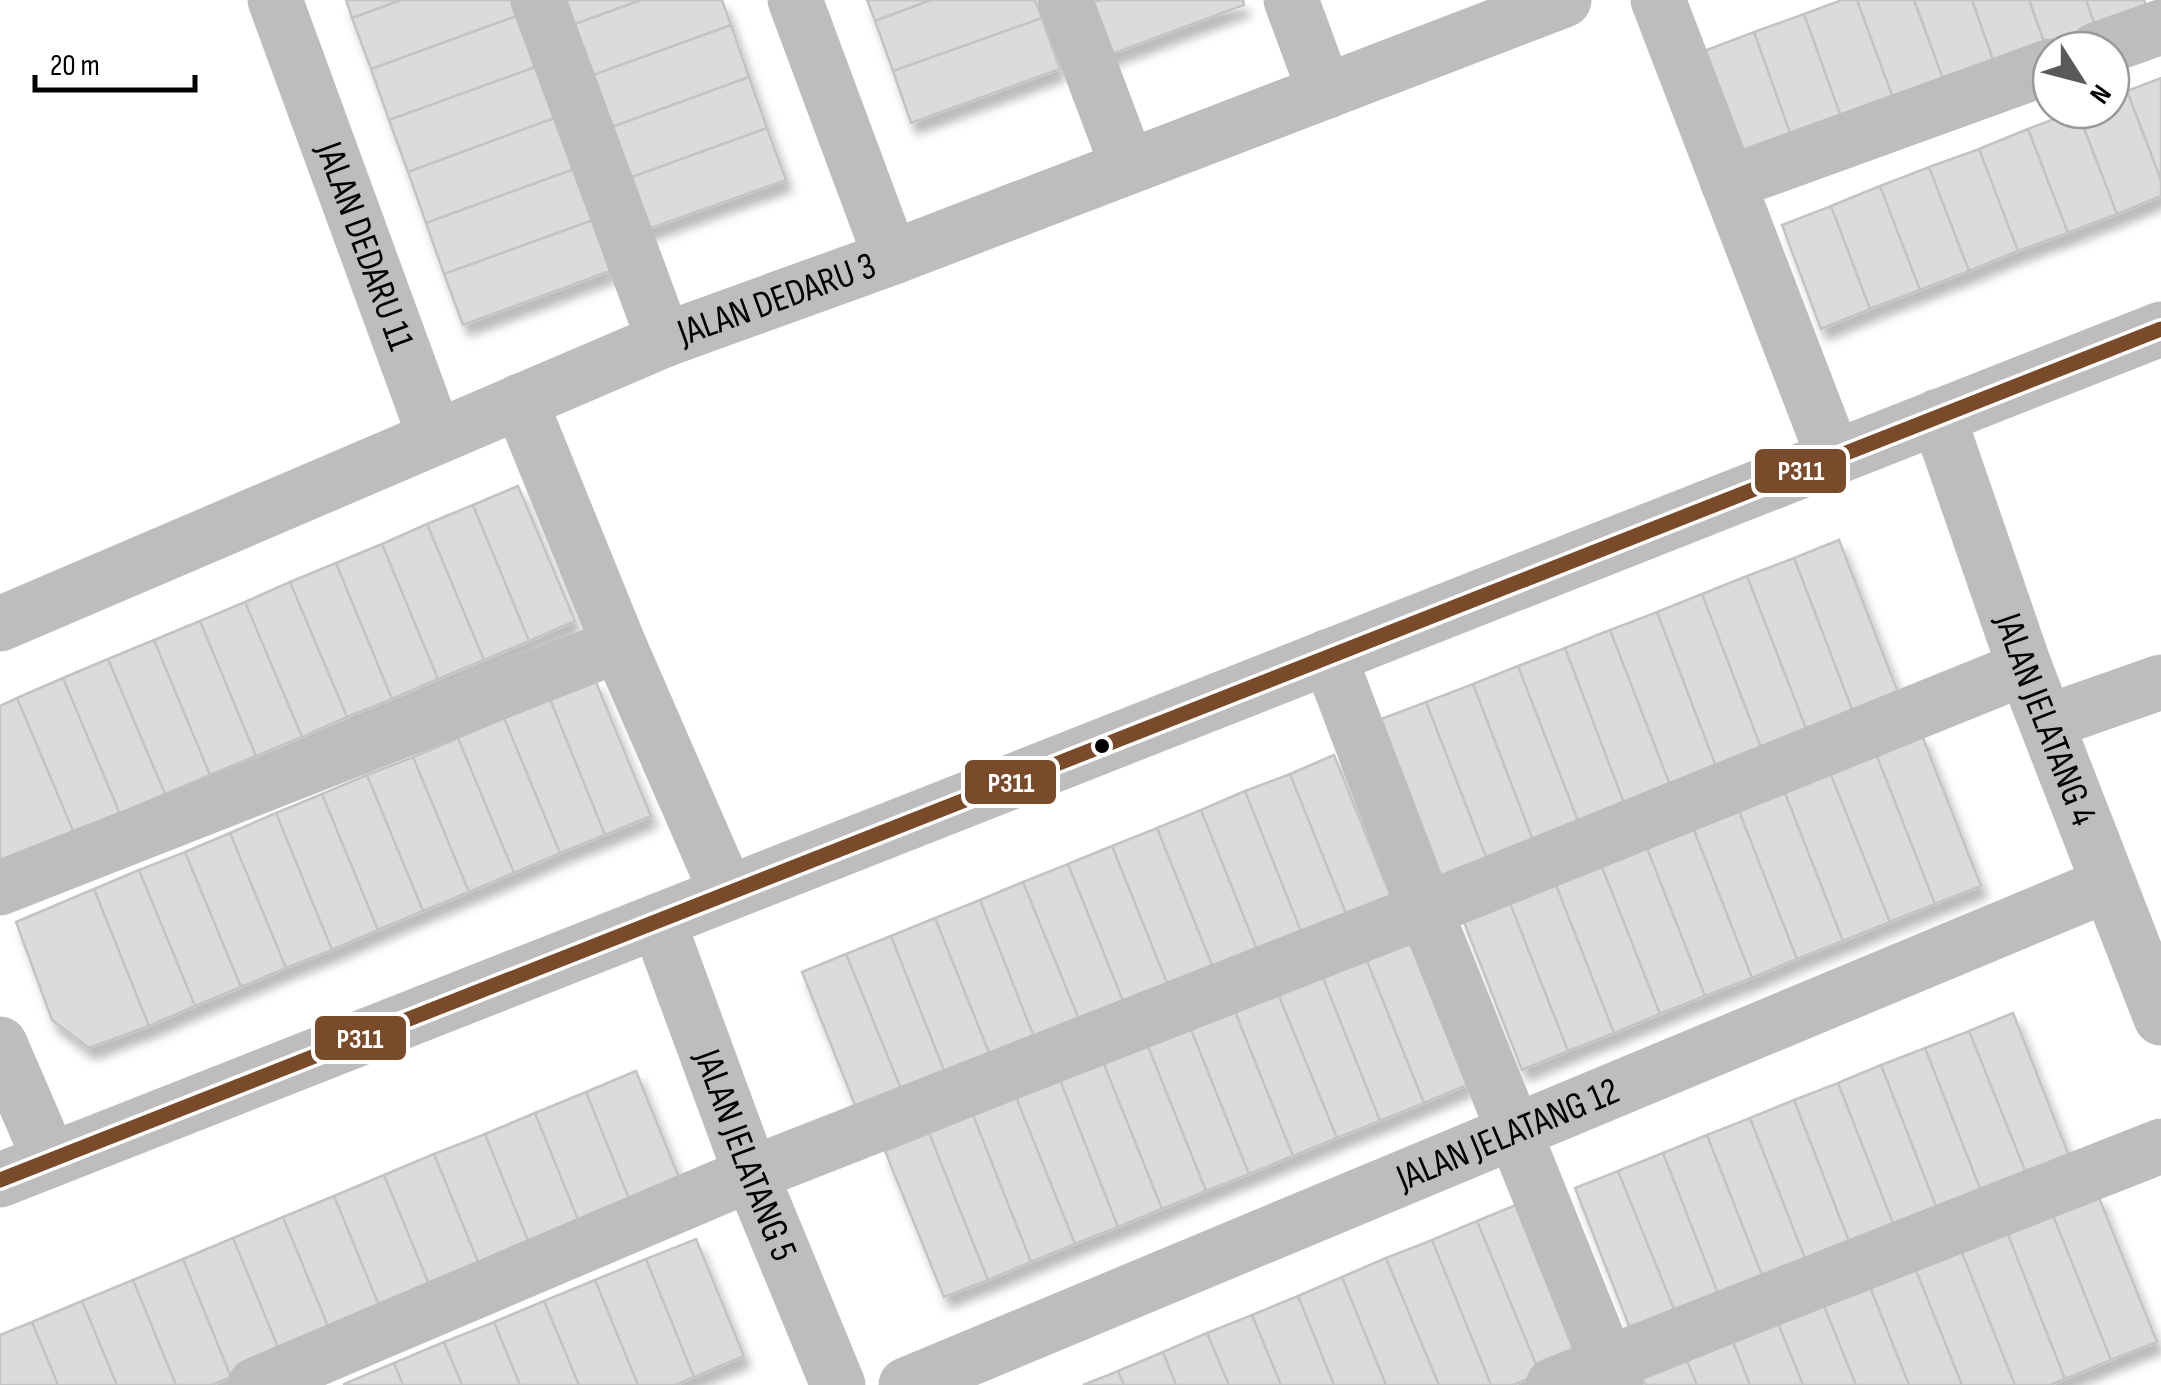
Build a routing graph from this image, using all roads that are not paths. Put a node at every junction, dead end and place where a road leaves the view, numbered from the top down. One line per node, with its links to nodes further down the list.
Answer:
1 (275, 0): 19 (street, JALAN DEDARU 11)
2 (538, 0): 16 (street)
3 (794, 0): 14 (street)
4 (1065, 0): 12 (street)
5 (1291, 0): 11 (street)
6 (1658, 0): 13 (street)
7 (1559, 1): 11 (street, JALAN DEDARU 3)
8 (2161, 26): 9 (street)
9 (2131, 37)
10 (2031, 73): 13 (street)
11 (1325, 92): 12 (street, JALAN DEDARU 3)
12 (1128, 167): 14 (street, JALAN DEDARU 3)
13 (1728, 183): 20 (street)
14 (892, 258): 16 (street, JALAN DEDARU 3)
15 (2161, 328): 18 (street)
16 (664, 340): 17 (street, JALAN DEDARU 3)
17 (520, 401): 19 (street, JALAN DEDARU 3); 22 (street)
18 (1938, 416): 20 (street); 24 (street, JALAN JELATANG 4)
19 (435, 437): 21 (street, JALAN DEDARU 3)
20 (1834, 458): 23 (street)
21 (0, 624)
22 (619, 646): 28 (street); 29 (street)
23 (1329, 656): 29 (street); 30 (street)
24 (2026, 668): 26 (street, JALAN JELATANG 4); 30 (street)
25 (2161, 682): 26 (street)
26 (2046, 722): 27 (street, JALAN JELATANG 4)
27 (2110, 884): 32 (street, JALAN JELATANG 4); 34 (street, JALAN JELATANG 12)
28 (0, 888)
29 (727, 893): 31 (street)
30 (1425, 910): 34 (street); 37 (street)
31 (658, 921): 36 (street); 37 (street, JALAN JELATANG 5)
32 (2161, 1018)
33 (0, 1044): 36 (street)
34 (1516, 1131): 39 (street); 42 (street, JALAN JELATANG 12)
35 (2161, 1146): 39 (street)
36 (50, 1160): 38 (street)
37 (751, 1174): 40 (street); 41 (street, JALAN JELATANG 5)
38 (0, 1180)
39 (1612, 1374): 43 (street)
40 (255, 1385)
41 (838, 1385)
42 (906, 1385)
43 (1553, 1385)

